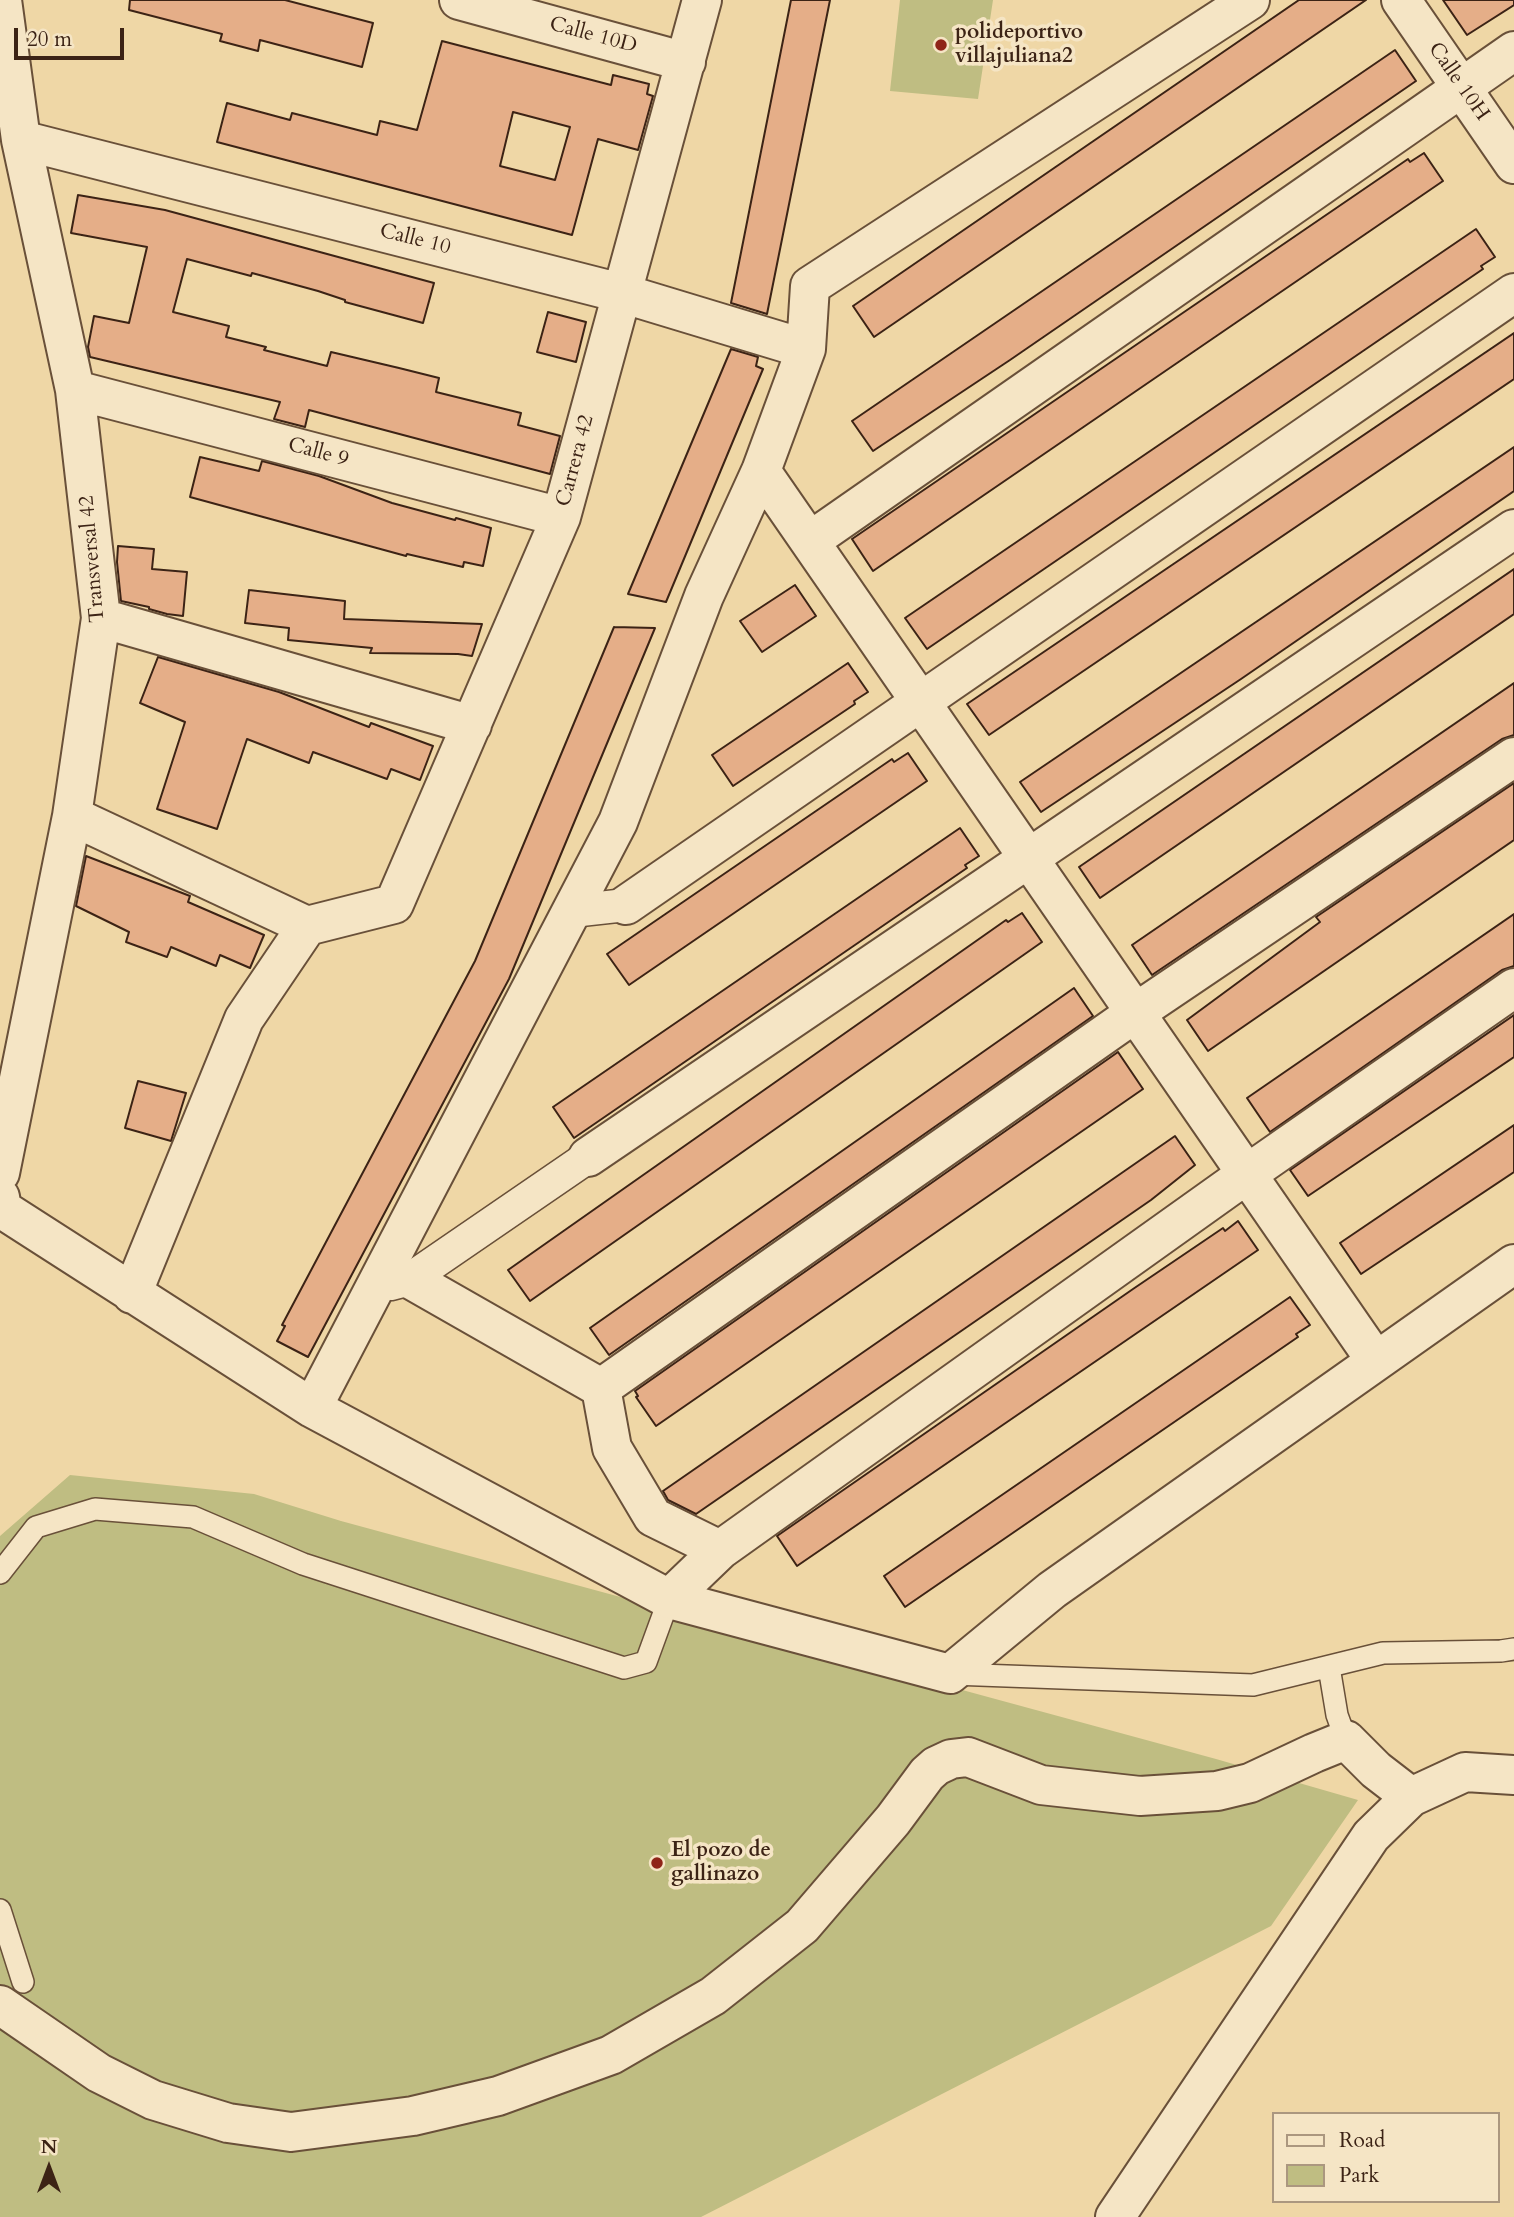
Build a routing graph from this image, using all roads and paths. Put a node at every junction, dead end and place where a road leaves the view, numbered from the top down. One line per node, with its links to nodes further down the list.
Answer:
1 (2, 0): 9 (street, Transversal 42)
2 (459, 0): 7 (street, Calle 10D)
3 (702, 0): 7 (street, Carrera 42)
4 (1250, 0): 13 (street)
5 (1401, 0): 8 (street, Calle 10H)
6 (1514, 51): 8 (street)
7 (686, 62): 11 (street, Carrera 42)
8 (1462, 87): 10 (street, Calle 10H); 18 (street)
9 (21, 140): 11 (street, Calle 10); 14 (street, Transversal 42)
10 (1514, 164)
11 (621, 293): 13 (street, Calle 10); 16 (street, Carrera 42)
12 (1514, 293): 20 (street)
13 (806, 349): 15 (street)
14 (75, 390): 16 (street, Calle 9); 19 (street, Transversal 42)
15 (761, 471): 18 (street); 26 (street)
16 (561, 517): 21 (street, Carrera 42)
17 (1514, 529): 24 (street)
18 (810, 541): 20 (street)
19 (101, 618): 21 (street); 23 (street, Transversal 42)
20 (921, 702): 24 (street); 25 (street)
21 (472, 725): 27 (street, Carrera 42)
22 (1514, 757): 29 (street)
23 (72, 816): 27 (street); 31 (street, Transversal 42)
24 (1030, 859): 29 (street); 30 (street)
25 (626, 905): 26 (street)
26 (572, 911): 35 (street)
27 (307, 926): 36 (street)
28 (1514, 988): 32 (street)
29 (1135, 1013): 32 (street); 38 (street)
30 (588, 1157): 35 (street)
31 (0, 1173)
32 (1247, 1174): 37 (street); 40 (street)
33 (0, 1197): 36 (street)
34 (1514, 1264): 37 (street)
35 (393, 1283): 38 (street); 39 (street)
36 (132, 1294): 39 (street)
37 (1376, 1361): 45 (street)
38 (601, 1388): 40 (street)
39 (312, 1408): 42 (street)
40 (720, 1550): 42 (street)
41 (0, 1573): 42 (lane)
42 (669, 1599): 45 (street)
43 (1514, 1649): 44 (lane)
44 (1329, 1667): 45 (lane); 46 (lane)
45 (950, 1674)
46 (1346, 1740): 48 (street); 50 (street)
47 (1514, 1775): 48 (street)
48 (1410, 1797): 51 (street)
49 (0, 1910): 50 (lane)
50 (12, 1994)
51 (1115, 2217)

